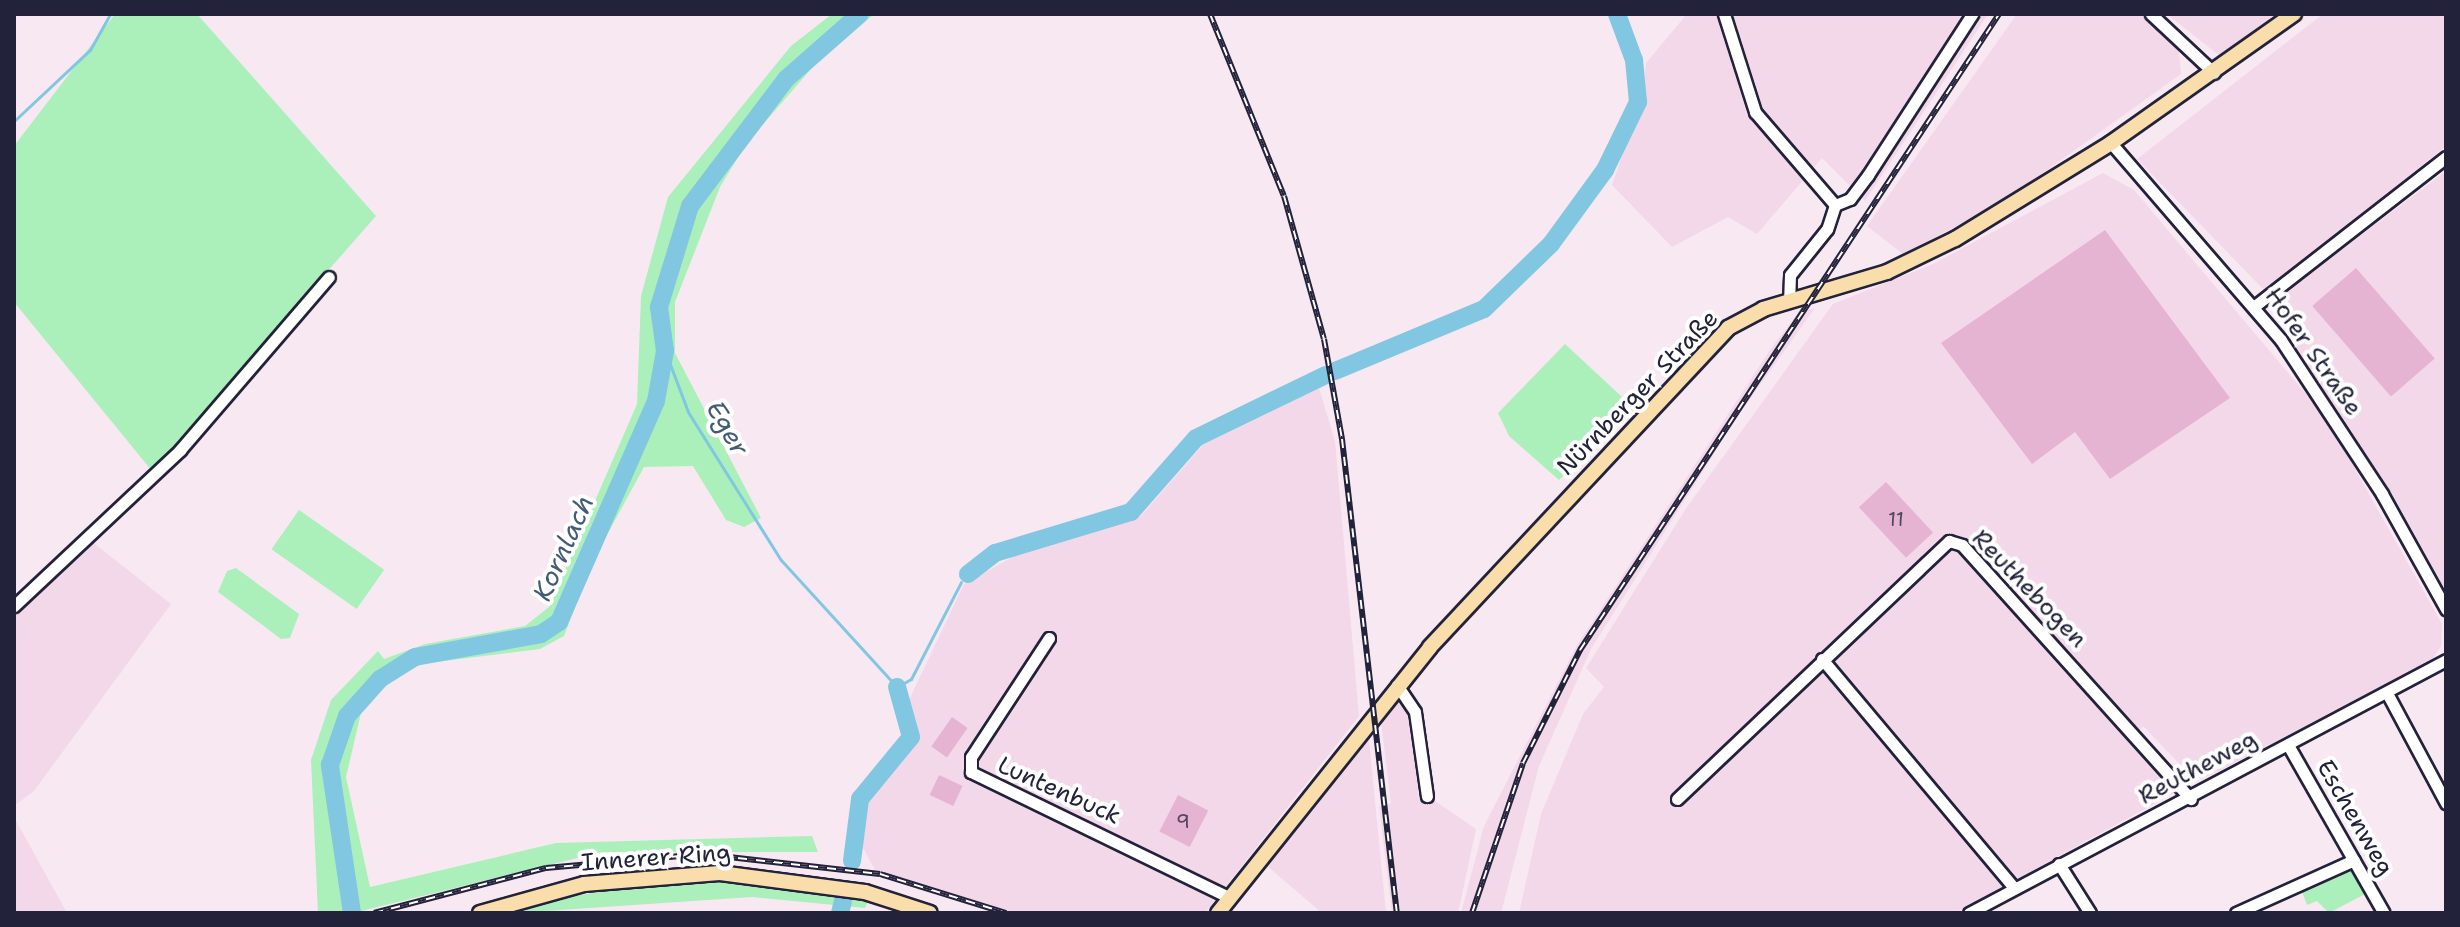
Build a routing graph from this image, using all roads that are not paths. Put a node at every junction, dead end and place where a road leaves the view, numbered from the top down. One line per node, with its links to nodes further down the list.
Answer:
1 (1724, 14): 8 (street)
2 (1972, 14): 8 (street)
3 (2151, 14): 5 (street)
4 (2294, 14): 5 (main road, Nürnberger Straße)
5 (2214, 73): 6 (main road, Nürnberger Straße)
6 (2111, 143): 10 (main road, Nürnberger Straße); 11 (street, Hofer Straße)
7 (2446, 157): 11 (street)
8 (1835, 205): 10 (street)
9 (329, 277): 12 (street)
10 (1789, 300): 17 (main road, Nürnberger Straße)
11 (2256, 305): 13 (street, Hofer Straße)
12 (14, 606)
13 (2446, 609)
14 (1049, 638): 27 (street, Luntenbuck)
15 (1822, 659): 21 (street, Reuthebogen); 22 (street, Reuthebogen); 26 (street)
16 (2446, 660): 18 (street, Reutheweg)
17 (1397, 685): 20 (street); 27 (main road, Nürnberger Straße)
18 (2387, 693): 19 (street, Reutheweg); 23 (street)
19 (2288, 745): 22 (street, Reutheweg); 24 (street, Eschenweg)
20 (1427, 796)
21 (1677, 799)
22 (2191, 799): 25 (street, Reutheweg)
23 (2446, 803)
24 (2354, 860): 33 (street); 34 (street, Eschenweg)
25 (2059, 864): 26 (street, Reutheweg); 32 (street)
26 (2013, 887): 31 (street, Reutheweg)
27 (1230, 898): 30 (main road, Nürnberger Straße)
28 (480, 913): 29 (main road, Innerer Ring)
29 (930, 913)
30 (1218, 913)
31 (1969, 913)
32 (2090, 913)
33 (2236, 913)
34 (2384, 913)

